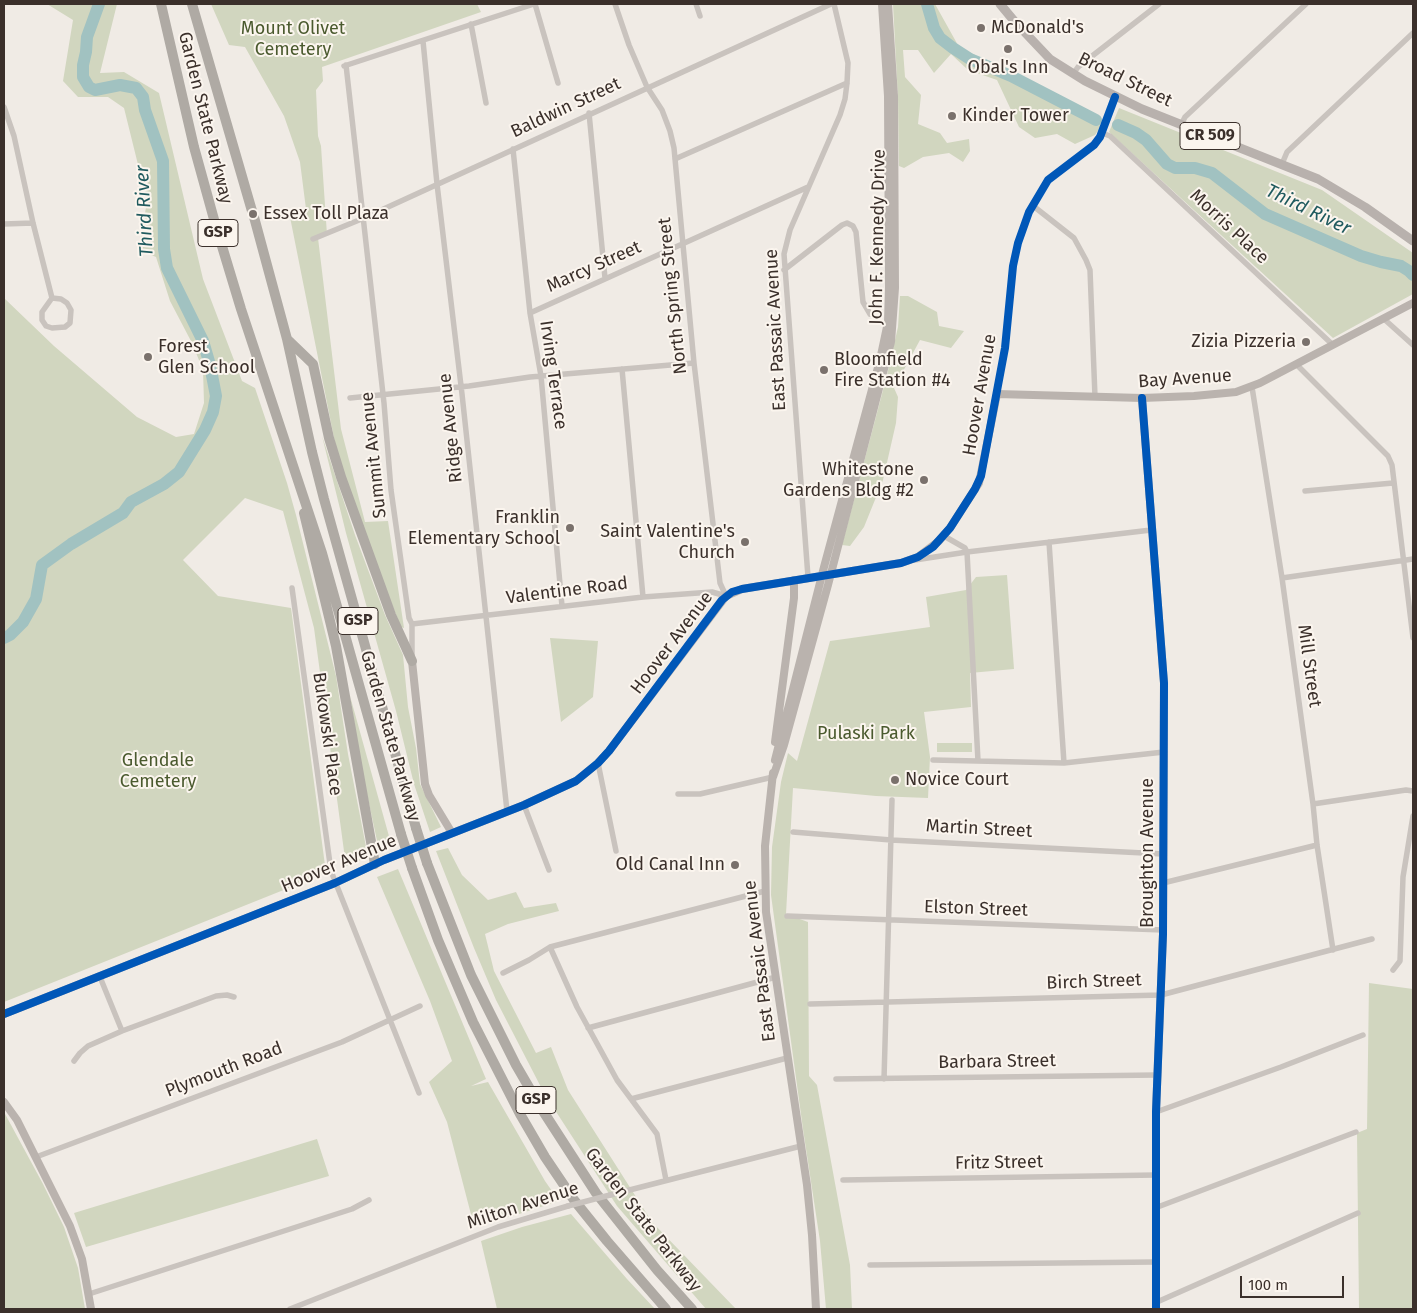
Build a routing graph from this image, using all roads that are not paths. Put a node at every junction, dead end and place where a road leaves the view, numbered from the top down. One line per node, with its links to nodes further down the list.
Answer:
1 (161, 4): 59 (highway, Garden State Parkway / GSP)
2 (192, 4): 45 (highway, Garden State Parkway / GSP)
3 (534, 4): 13 (street); 17 (street)
4 (615, 4): 19 (street, North Spring Street)
5 (696, 4): 12 (street)
6 (832, 4): 18 (street, East Passaic Avenue); 19 (street, Baldwin Street)
7 (882, 4): 69 (street, John F. Kennedy Drive)
8 (888, 4): 69 (street, John F. Kennedy Drive)
9 (1000, 4): 16 (main road, Broad Street / CR 509)
10 (1158, 4): 16 (street)
11 (1306, 4): 24 (street)
12 (700, 16)
13 (471, 24): 15 (street); 21 (street)
14 (1413, 33): 28 (street)
15 (423, 41): 29 (street, Ridge Avenue); 32 (street, Summit Avenue)
16 (1073, 74): 20 (main road, Broad Street / CR 509)
17 (558, 83)
18 (848, 83): 27 (street); 30 (street, East Passaic Avenue)
19 (647, 87): 23 (street, Baldwin Street); 27 (street, North Spring Street)
20 (1115, 97): 24 (main road, Broad Street / CR 509); 25 (street, Hoover Avenue)
21 (486, 103)
22 (4, 106): 33 (street)
23 (589, 113): 26 (street, Baldwin Street); 39 (street)
24 (1181, 125): 28 (main road, Broad Street / CR 509)
25 (1102, 133): 31 (street, Hoover Avenue); 46 (street, Morris Place)
26 (513, 149): 29 (street, Baldwin Street); 42 (street, Irving Terrace)
27 (675, 159): 37 (street, North Spring Street)
28 (1282, 164): 36 (main road, Broad Street / CR 509)
29 (437, 184): 32 (street, Baldwin Street); 52 (street, Ridge Avenue)
30 (808, 187): 37 (street, Marcy Street); 38 (street, East Passaic Avenue)
31 (1032, 205): 55 (street, Hoover Avenue); 56 (street)
32 (364, 218): 35 (street, Baldwin Street); 54 (street, Summit Avenue)
33 (32, 223): 34 (street); 40 (street)
34 (4, 224)
35 (314, 239)
36 (1413, 241)
37 (683, 244): 39 (street, Marcy Street); 48 (street, North Spring Street)
38 (784, 270): 43 (street); 70 (street, East Passaic Avenue)
39 (605, 278): 42 (street, Marcy Street)
40 (52, 298): 40 (street)
41 (1413, 302): 44 (street, Bay Avenue)
42 (530, 313): 51 (street, Irving Terrace)
43 (870, 314)
44 (1384, 319): 46 (street, Bay Avenue); 47 (street)
45 (287, 339): 80 (highway); 150 (highway, Garden State Parkway / GSP, bridge)
46 (1333, 345): 49 (street, Bay Avenue)
47 (1413, 346)
48 (694, 363): 50 (street); 74 (street, North Spring Street)
49 (1296, 364): 53 (street, Bay Avenue); 60 (street)
50 (622, 369): 51 (street); 75 (street)
51 (541, 376): 52 (street); 76 (street, Irving Terrace)
52 (461, 386): 54 (street); 77 (street, Ridge Avenue)
53 (1252, 387): 58 (street, Bay Avenue); 71 (street, Mill Street)
54 (383, 394): 57 (street); 78 (street, Summit Avenue)
55 (997, 394): 56 (street, Bay Avenue); 63 (street, Hoover Avenue)
56 (1095, 397): 58 (street, Bay Avenue)
57 (350, 398)
58 (1142, 398): 62 (street, Broughton Avenue)
59 (290, 459): 100 (highway); 149 (highway, Garden State Parkway / GSP, bridge)
60 (1393, 483): 61 (street); 67 (street)
61 (1304, 491)
62 (1151, 530): 64 (street); 81 (street, Broughton Avenue)
63 (944, 536): 65 (street); 68 (street, Hoover Avenue)
64 (1049, 542): 65 (street); 84 (street)
65 (967, 552): 68 (street); 83 (street)
66 (1413, 559): 67 (street)
67 (1403, 560): 71 (street); 79 (street)
68 (901, 563): 69 (street, Hoover Avenue)
69 (826, 574): 70 (street, Hoover Avenue); 86 (street, John F. Kennedy Drive)
70 (808, 578): 72 (street, Hoover Avenue)
71 (1282, 578): 90 (street, Mill Street)
72 (794, 580): 74 (street, Hoover Avenue); 86 (street, East Passaic Avenue)
73 (292, 588): 102 (street, Bukowski Place)
74 (726, 596): 75 (street, Valentine Road); 85 (street, Hoover Avenue)
75 (643, 597): 76 (street, Valentine Road)
76 (562, 606): 77 (street, Valentine Road)
77 (487, 616): 78 (street, Valentine Road); 92 (street, Ridge Avenue)
78 (412, 624): 80 (street, Summit Avenue)
79 (1413, 638)
80 (412, 661): 95 (street, Summit Avenue)
81 (1164, 752): 84 (street); 99 (street, Broughton Avenue)
82 (934, 760): 83 (street)
83 (978, 761): 84 (street)
84 (1064, 763)
85 (598, 764): 91 (street, Hoover Avenue); 98 (street)
86 (773, 777): 88 (street); 104 (street, East Passaic Avenue)
87 (1413, 791): 90 (street)
88 (678, 794)
89 (892, 800): 96 (street)
90 (1313, 804): 97 (street, Mill Street)
91 (524, 805): 92 (street, Hoover Avenue); 101 (street)
92 (507, 811): 95 (street, Hoover Avenue)
93 (1413, 816): 111 (street)
94 (792, 832): 96 (street, Martin Street)
95 (452, 834): 100 (street, Hoover Avenue)
96 (891, 840): 99 (street, Martin Street); 106 (street)
97 (1317, 845): 103 (street); 110 (street, Mill Street)
98 (616, 851)
99 (1163, 854): 103 (street, Broughton Avenue)
100 (375, 864): 102 (street, Hoover Avenue)
101 (549, 870)
102 (335, 883): 113 (street, Hoover Avenue); 121 (street, Bukowski Place)
103 (1163, 883): 107 (street, Broughton Avenue)
104 (765, 891): 109 (street); 114 (street, East Passaic Avenue)
105 (787, 916): 106 (street, Elston Street)
106 (888, 921): 107 (street, Elston Street); 117 (street)
107 (1163, 930): 115 (street, Broughton Avenue)
108 (1372, 939): 110 (street, Birch Street)
109 (550, 946): 112 (street); 122 (street)
110 (1333, 950): 115 (street, Birch Street)
111 (1393, 970)
112 (503, 973)
113 (100, 977): 120 (street, Hoover Avenue); 123 (street)
114 (776, 977): 122 (street); 125 (street, East Passaic Avenue)
115 (1161, 995): 117 (street, Birch Street); 127 (street, Broughton Avenue)
116 (234, 997): 123 (street)
117 (886, 1003): 118 (street, Birch Street); 129 (street)
118 (810, 1004)
119 (420, 1006): 121 (street, Plymouth Road)
120 (4, 1014)
121 (390, 1020): 130 (street, Bukowski Place); 136 (street, Plymouth Road)
122 (588, 1028): 131 (street)
123 (122, 1031): 126 (street)
124 (1363, 1034): 133 (street)
125 (787, 1058): 131 (street); 135 (street, East Passaic Avenue)
126 (74, 1061)
127 (1157, 1075): 129 (street, Barbara Street); 133 (street, Broughton Avenue)
128 (836, 1079): 129 (street, Barbara Street)
129 (884, 1079)
130 (419, 1093)
131 (631, 1099): 138 (street)
132 (4, 1102): 136 (street)
133 (1156, 1112): 137 (street, Broughton Avenue)
134 (1356, 1132): 141 (street)
135 (801, 1146): 138 (street, Milton Avenue); 151 (street, East Passaic Avenue)
136 (36, 1157): 145 (street)
137 (1156, 1175): 139 (street, Fritz Street); 141 (street, Broughton Avenue)
138 (666, 1180): 148 (street, Milton Avenue, bridge)
139 (843, 1180)
140 (369, 1200): 145 (street)
141 (1156, 1208): 143 (street, Broughton Avenue)
142 (1358, 1213): 146 (street)
143 (1155, 1262): 144 (street); 146 (street, Broughton Avenue)
144 (870, 1264)
145 (89, 1294): 147 (street)
146 (1157, 1305)
147 (91, 1309)
148 (290, 1309)
149 (666, 1309)
150 (692, 1309)
151 (816, 1309)

